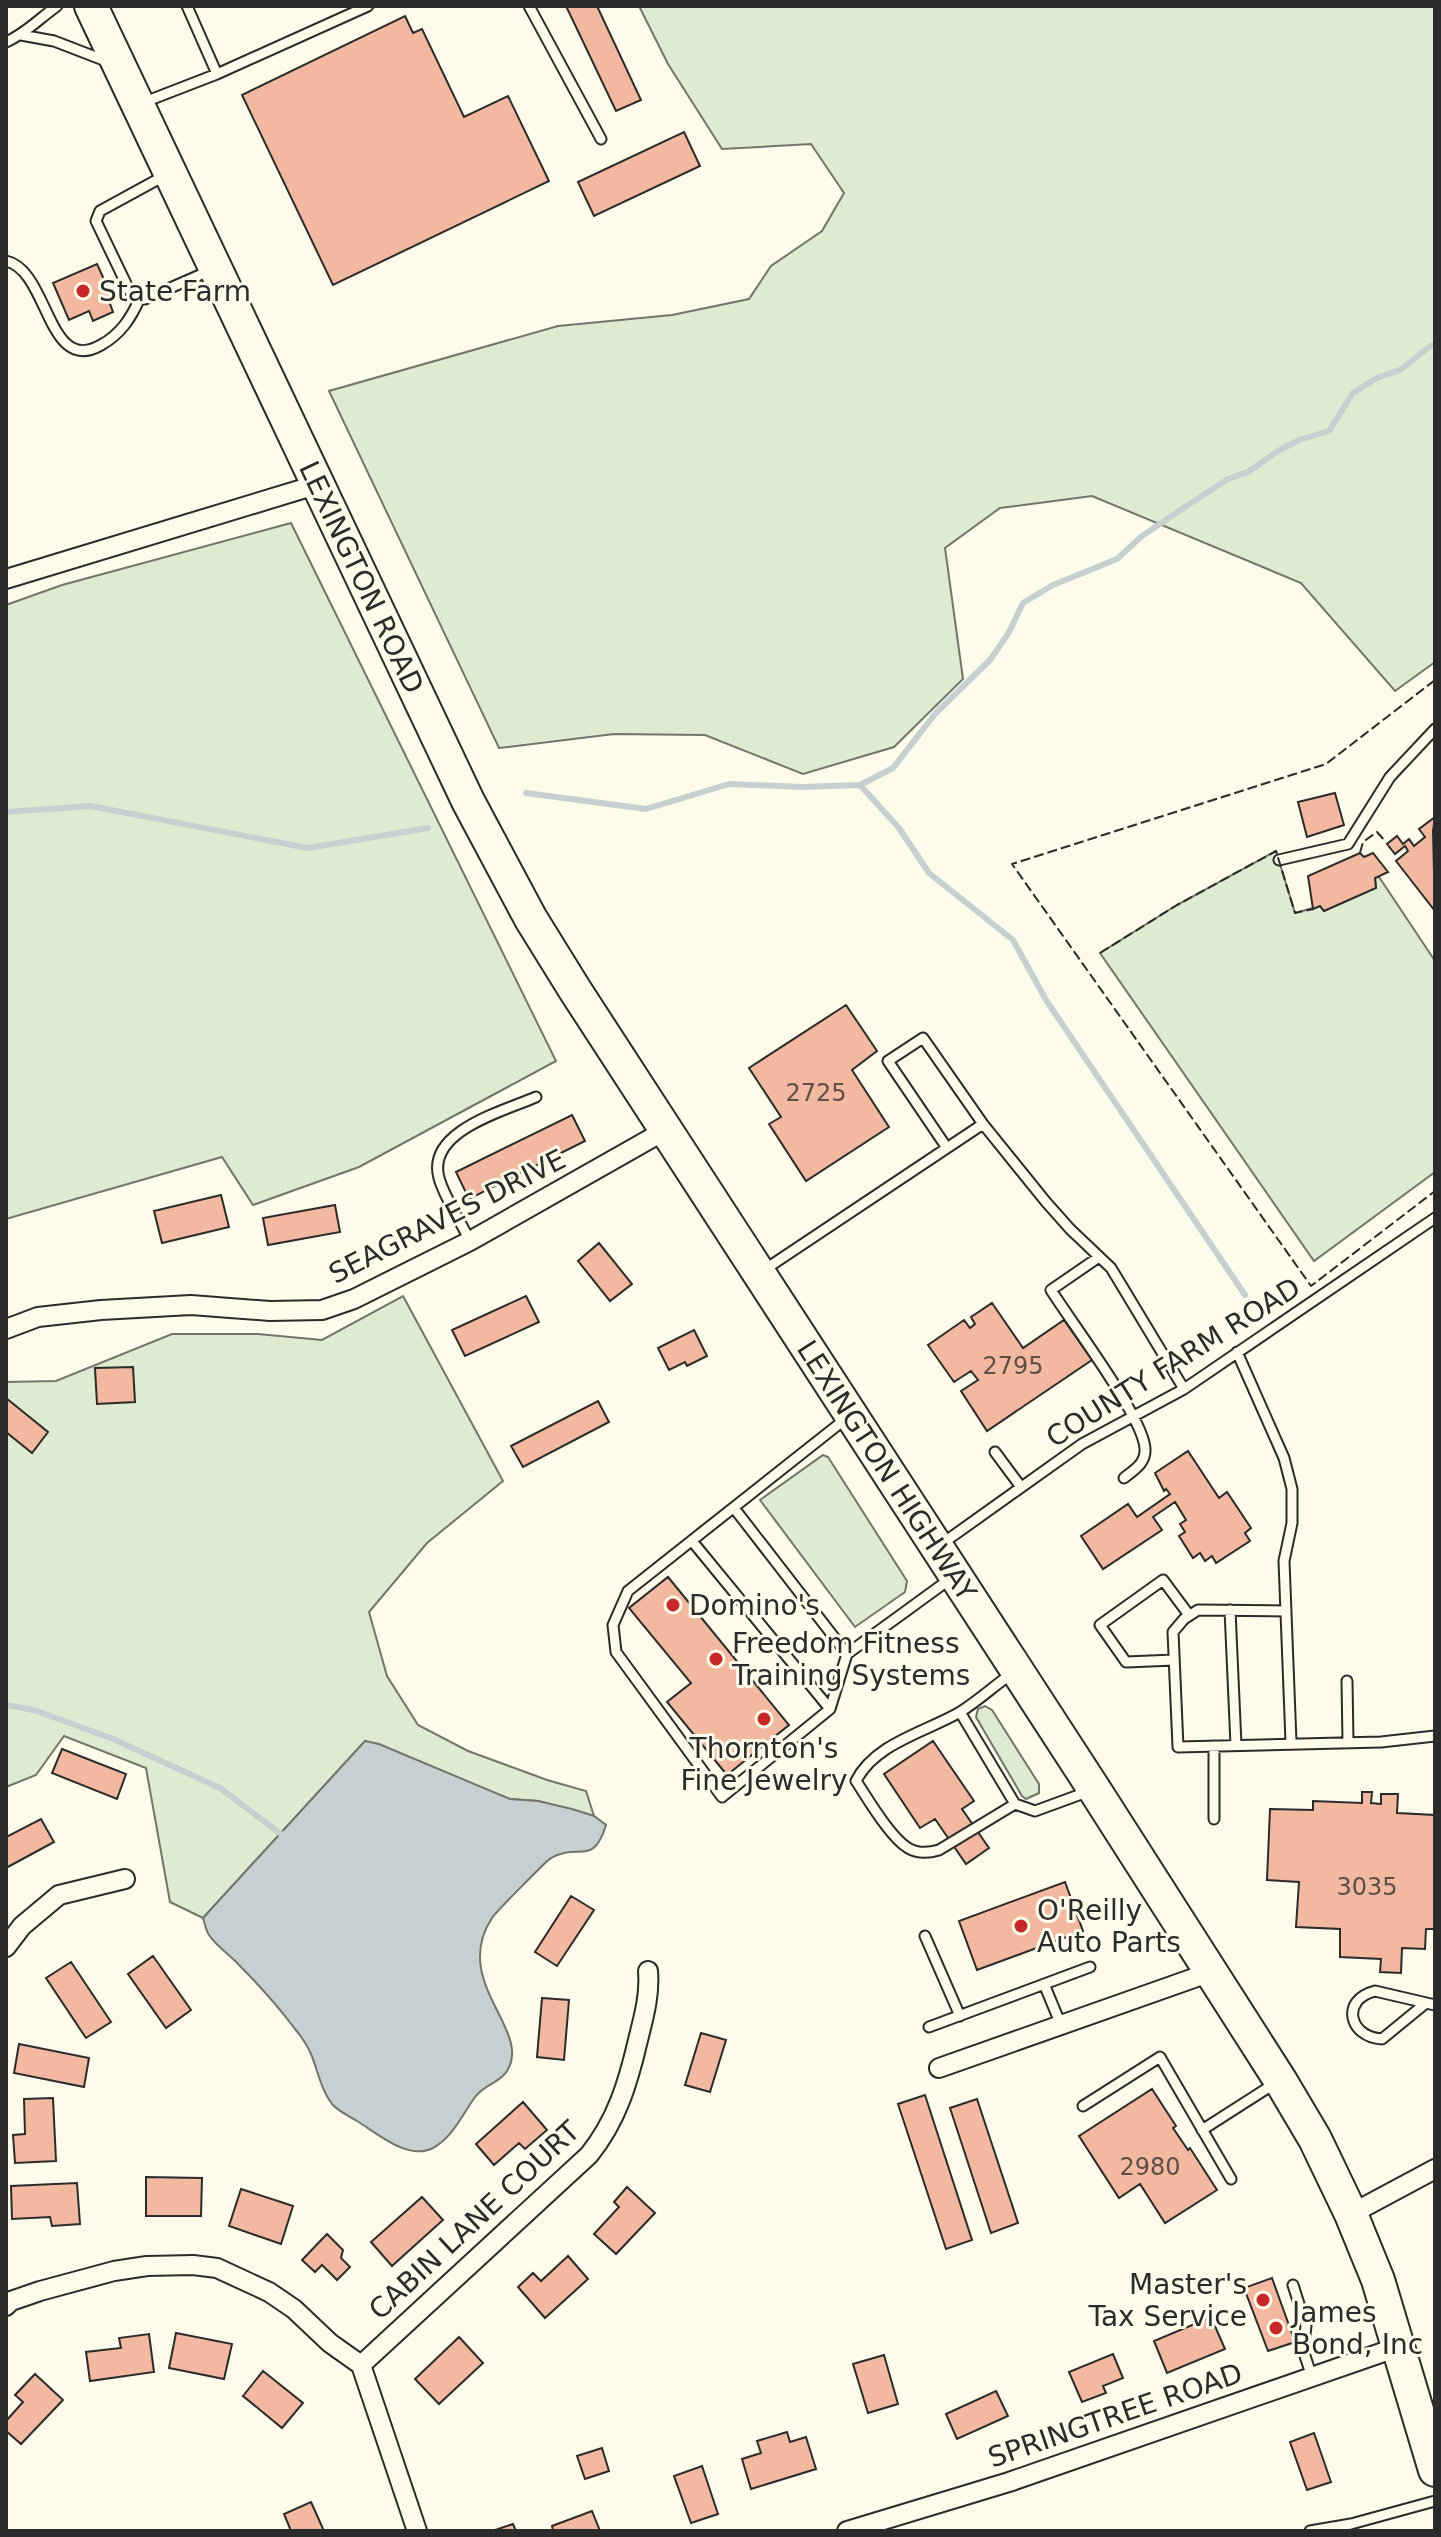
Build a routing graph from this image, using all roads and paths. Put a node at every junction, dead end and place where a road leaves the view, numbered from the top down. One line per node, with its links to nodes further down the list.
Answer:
1 (57, 6): 6 (lane)
2 (91, 6): 8 (highway, LEXINGTON ROAD)
3 (187, 6): 9 (lane)
4 (368, 6): 9 (lane)
5 (529, 6): 11 (lane)
6 (21, 35): 7 (lane); 8 (lane)
7 (6, 42)
8 (120, 66): 10 (highway, LEXINGTON ROAD)
9 (217, 74): 10 (lane)
10 (139, 104): 12 (highway, LEXINGTON ROAD)
11 (601, 139)
12 (171, 173): 14 (highway, LEXINGTON ROAD); 15 (lane)
13 (6, 261): 15 (lane)
14 (215, 268): 15 (lane); 16 (highway, LEXINGTON ROAD)
15 (142, 298)
16 (319, 484): 17 (street); 22 (highway, LEXINGTON ROAD)
17 (6, 579)
18 (1435, 729): 19 (lane)
19 (1279, 860)
20 (536, 1097): 25 (lane)
21 (983, 1124): 23 (lane); 23 (lane); 26 (lane)
22 (664, 1131): 25 (street, SEAGRAVES DRIVE); 27 (highway, LEXINGTON HIGHWAY)
23 (947, 1148): 27 (lane)
24 (1435, 1218): 29 (lane, COUNTY FARM ROAD)
25 (470, 1241): 28 (street, SEAGRAVES DRIVE)
26 (1099, 1257): 30 (lane); 32 (lane)
27 (758, 1274): 31 (highway, LEXINGTON HIGHWAY)
28 (6, 1329)
29 (1237, 1352): 30 (lane, COUNTY FARM ROAD); 41 (lane)
30 (1184, 1389): 32 (lane, COUNTY FARM ROAD)
31 (851, 1415): 36 (lane); 38 (highway, LEXINGTON HIGHWAY)
32 (1135, 1417): 34 (lane); 35 (lane, COUNTY FARM ROAD)
33 (995, 1452): 35 (lane)
34 (1124, 1478)
35 (1021, 1487): 38 (lane, COUNTY FARM ROAD)
36 (734, 1508): 37 (lane); 43 (lane)
37 (692, 1541): 47 (lane); 47 (lane)
38 (937, 1547): 39 (highway, LEXINGTON HIGHWAY)
39 (955, 1575): 43 (lane); 45 (highway, LEXINGTON HIGHWAY)
40 (1230, 1610): 41 (lane); 42 (lane); 52 (lane)
41 (1286, 1611): 50 (lane)
42 (1189, 1615): 44 (lane); 44 (lane)
43 (847, 1654): 47 (lane)
44 (1174, 1660): 53 (lane)
45 (1017, 1669): 48 (lane); 54 (highway, LEXINGTON HIGHWAY)
46 (1347, 1681): 51 (lane)
47 (830, 1709)
48 (960, 1712): 55 (lane); 55 (lane)
49 (1435, 1736): 51 (lane)
50 (1291, 1742): 51 (lane); 52 (lane)
51 (1348, 1742)
52 (1236, 1745): 53 (lane)
53 (1214, 1746): 56 (lane)
54 (1094, 1789): 55 (lane); 62 (highway, LEXINGTON HIGHWAY)
55 (1015, 1804)
56 (1214, 1819)
57 (125, 1879): 59 (street)
58 (925, 1936): 65 (lane)
59 (6, 1947)
60 (1090, 1967): 63 (lane)
61 (648, 1971): 78 (street, CABIN LANE COURT)
62 (1211, 1972): 66 (street); 69 (highway, LEXINGTON HIGHWAY)
63 (1044, 1984): 65 (lane); 66 (lane)
64 (1430, 2004): 64 (lane)
65 (960, 2016): 67 (lane)
66 (1061, 2025): 68 (street)
67 (929, 2027)
68 (939, 2068)
69 (1280, 2080): 71 (lane); 74 (highway, LEXINGTON HIGHWAY)
70 (1083, 2106): 71 (lane)
71 (1202, 2130): 73 (lane)
72 (1435, 2169): 74 (street)
73 (1231, 2179)
74 (1351, 2214): 77 (highway)
75 (1293, 2285): 79 (lane)
76 (6, 2306): 78 (street)
77 (1398, 2347): 79 (street, SPRINGTREE ROAD); 80 (highway)
78 (361, 2365): 83 (street)
79 (1312, 2377): 84 (street, SPRINGTREE ROAD)
80 (1430, 2433): 81 (highway)
81 (1435, 2470)
82 (1435, 2501): 85 (lane)
83 (415, 2530)
84 (847, 2531)
85 (1310, 2531)

